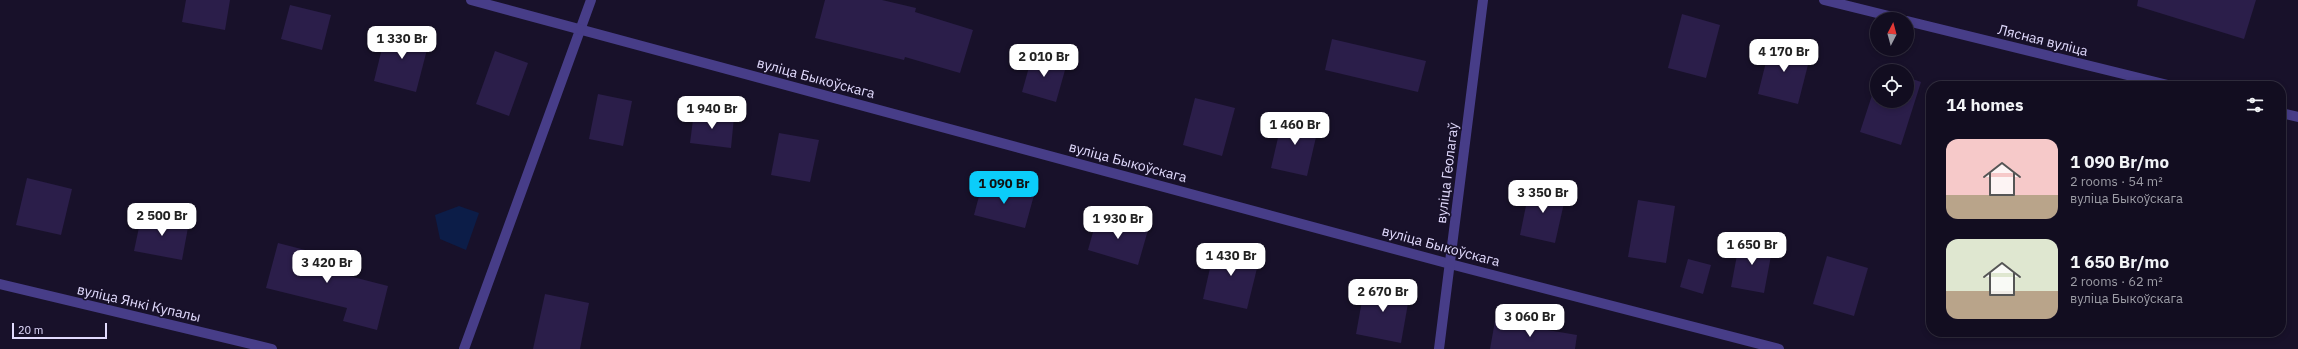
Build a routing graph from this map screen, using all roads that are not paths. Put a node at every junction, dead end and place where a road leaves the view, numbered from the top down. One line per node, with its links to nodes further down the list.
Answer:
1 (471, 0): 7 (street, вуліца Быкоўскага)
2 (591, 0): 7 (street)
3 (1483, 0): 11 (street, вуліца Геолагаў)
4 (1824, 0): 5 (street)
5 (1873, 12)
6 (1914, 22): 8 (street, Лясная вуліца)
7 (581, 29): 11 (street, вуліца Быкоўскага); 14 (street)
8 (2152, 81)
9 (2286, 114): 10 (street)
10 (2298, 117)
11 (1450, 264): 15 (street, вуліца Геолагаў); 16 (street, вуліца Быкоўскага)
12 (0, 284): 13 (street, вуліца Янкі Купалы)
13 (272, 349)
14 (464, 349)
15 (1439, 349)
16 (1779, 349)

